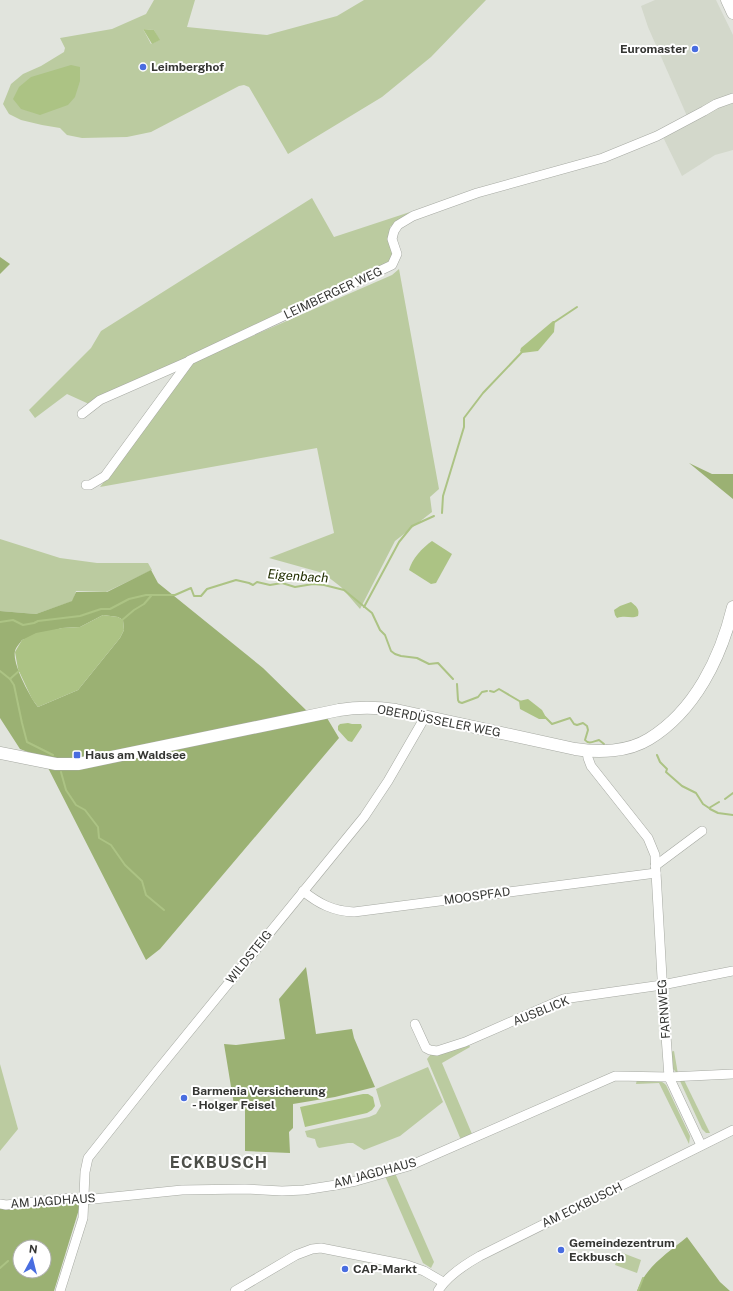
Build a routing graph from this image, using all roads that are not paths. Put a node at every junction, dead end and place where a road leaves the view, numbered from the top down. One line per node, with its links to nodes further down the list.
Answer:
1 (727, 0): 2 (street)
2 (733, 13)
3 (733, 98): 4 (street, LEIMBERGER WEG)
4 (190, 360): 5 (street); 6 (street, LEIMBERGER WEG)
5 (82, 414)
6 (86, 485)
7 (733, 607): 9 (street, OBERDÜSSELER WEG)
8 (425, 716): 9 (street, OBERDÜSSELER WEG); 10 (street, OBERDÜSSELER WEG); 13 (street, WILDSTEIG)
9 (587, 751): 12 (street, FARNWEG)
10 (0, 753)
11 (702, 831): 12 (street)
12 (656, 870): 13 (street, MOOSPFAD); 15 (street, FARNWEG)
13 (303, 891): 21 (street, WILDSTEIG)
14 (733, 971): 15 (street, AUSBLICK)
15 (662, 985): 16 (street, AUSBLICK); 18 (street, FARNWEG)
16 (415, 1024)
17 (733, 1074): 18 (street, AM JAGDHAUS)
18 (669, 1077): 20 (street, FARNWEG); 21 (street, AM JAGDHAUS)
19 (733, 1130): 20 (street, AM ECKBUSCH)
20 (701, 1145): 23 (street, AM ECKBUSCH)
21 (84, 1200): 22 (street, AM JAGDHAUS); 24 (street)
22 (0, 1204)
23 (443, 1282): 25 (street); 26 (street, AM ECKBUSCH)
24 (60, 1291)
25 (235, 1291)
26 (438, 1291)

